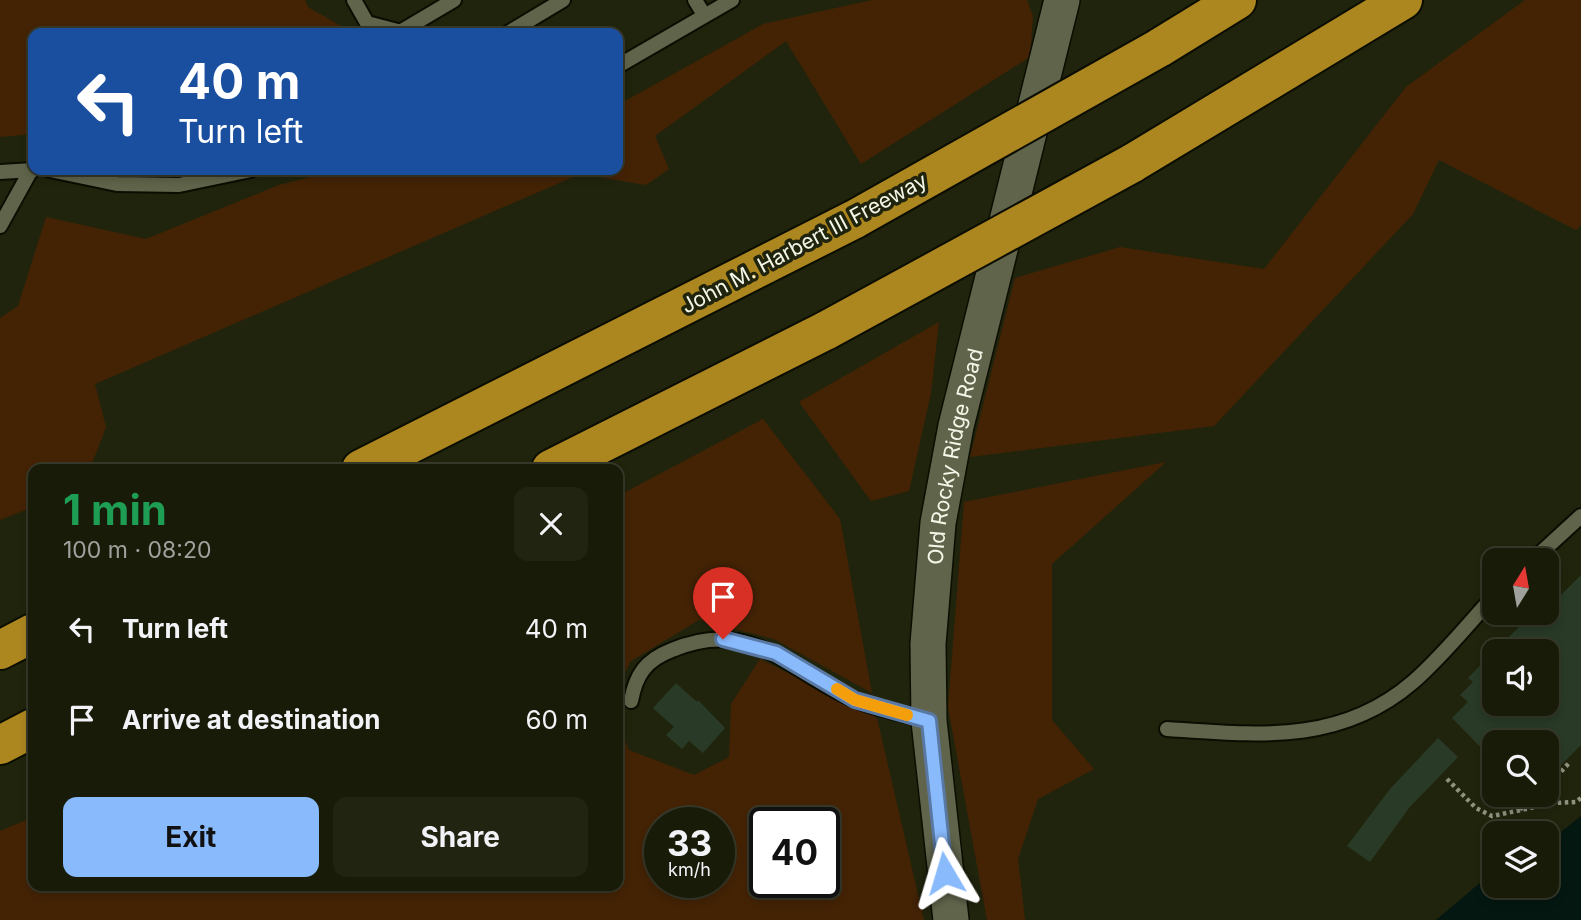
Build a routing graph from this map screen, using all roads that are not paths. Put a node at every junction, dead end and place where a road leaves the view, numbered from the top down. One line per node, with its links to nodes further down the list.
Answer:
1 (354, 0): 10 (lane)
2 (454, 0): 11 (lane)
3 (563, 0): 12 (lane)
4 (695, 0): 9 (lane)
5 (732, 0): 9 (lane)
6 (1062, 0): 28 (street, Old Rocky Ridge Road)
7 (1237, 0): 20 (highway, John M. Harbert III Freeway, bridge)
8 (1402, 0): 21 (highway, bridge)
9 (704, 15): 13 (lane)
10 (384, 28)
11 (410, 28)
12 (516, 28)
13 (623, 63)
14 (28, 170): 15 (lane)
15 (0, 172)
16 (29, 175): 19 (lane)
17 (74, 175): 18 (lane)
18 (227, 175)
19 (0, 226)
20 (371, 464)
21 (561, 464)
22 (1581, 516): 23 (lane)
23 (1546, 548)
24 (1482, 609): 29 (lane)
25 (28, 636): 26 (highway)
26 (0, 650)
27 (631, 701): 28 (lane)
28 (929, 721): 32 (street, Old Rocky Ridge Road)
29 (1167, 729)
30 (28, 731): 31 (highway)
31 (0, 745)
32 (951, 920)

